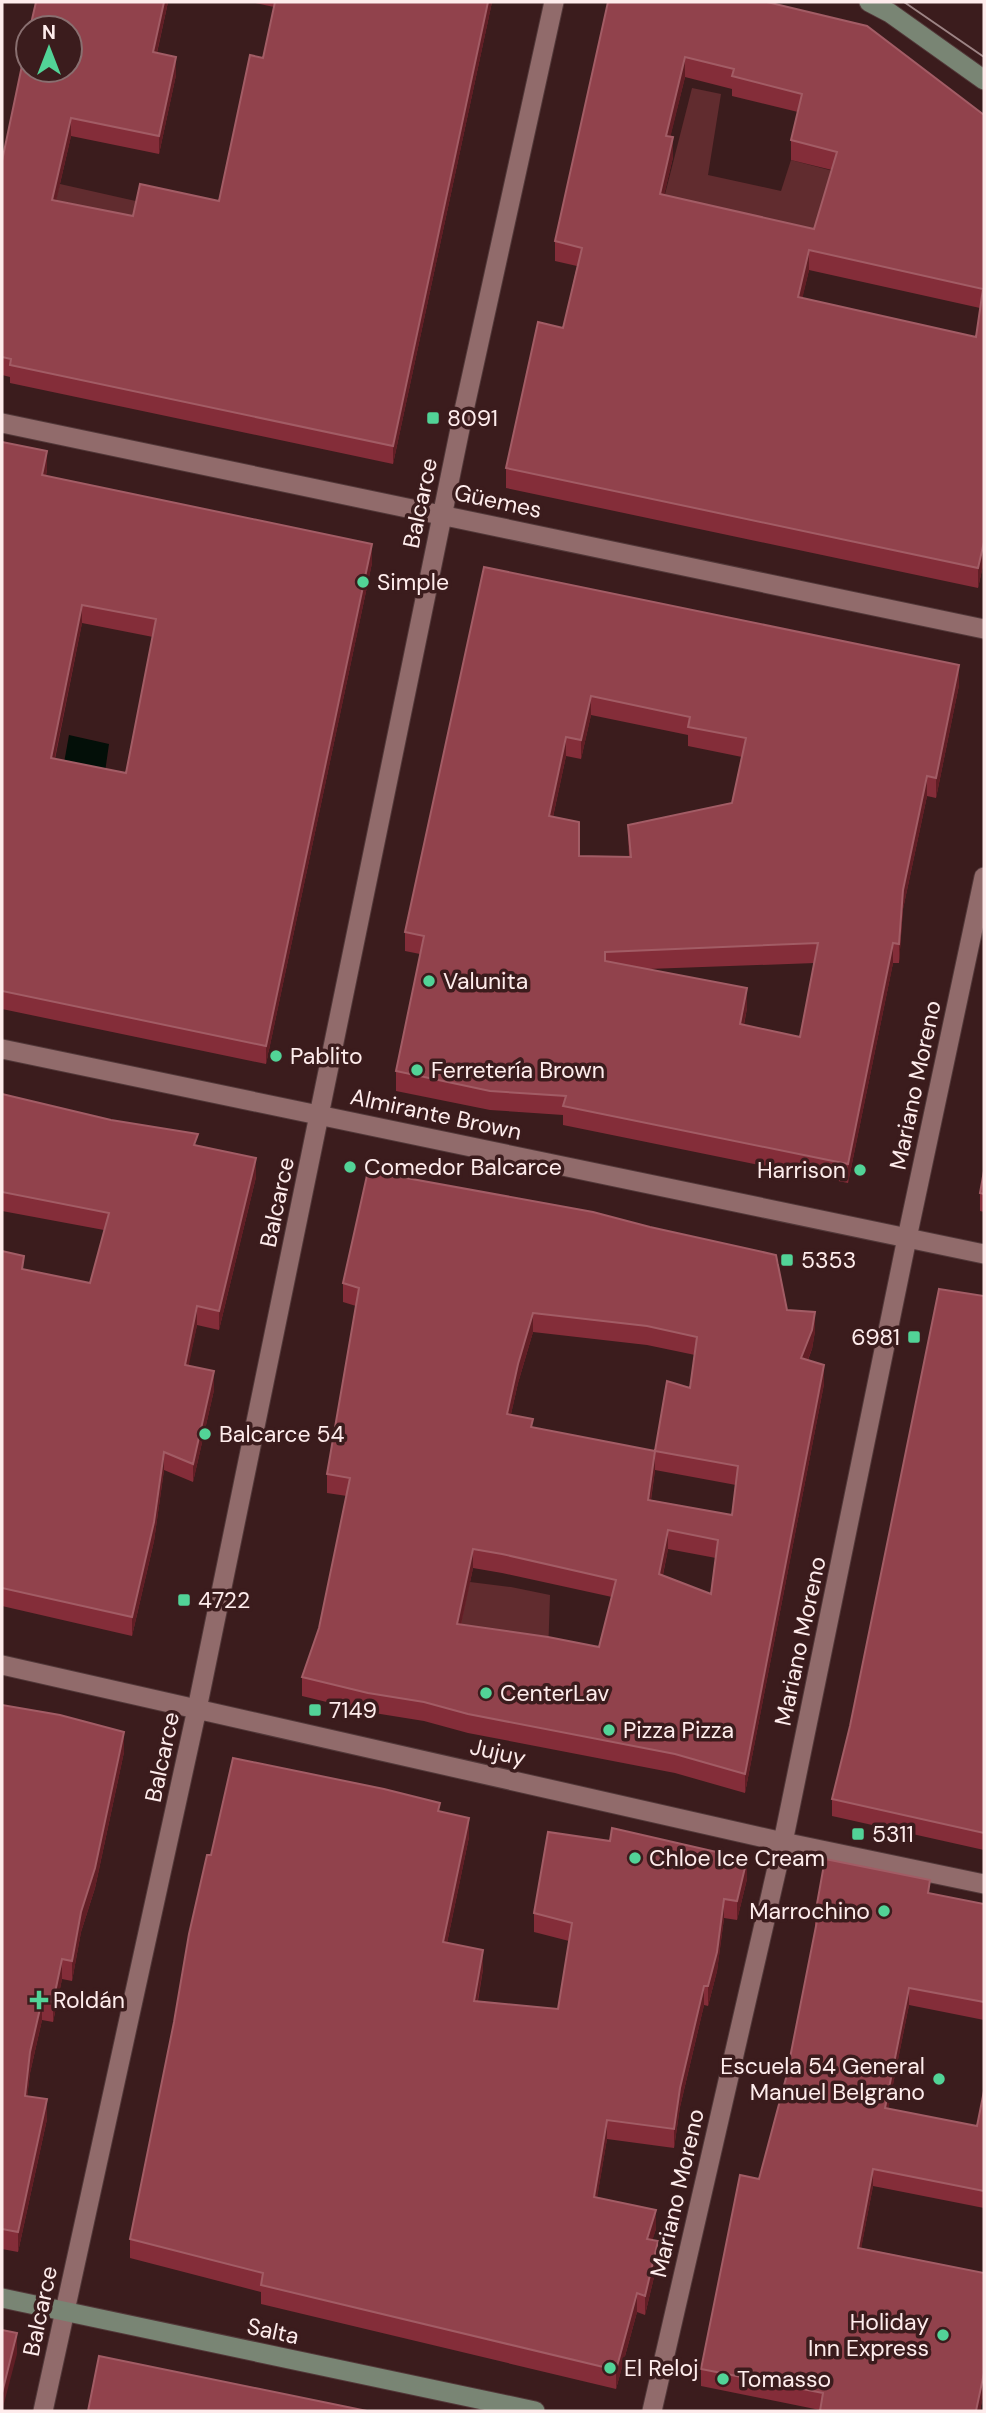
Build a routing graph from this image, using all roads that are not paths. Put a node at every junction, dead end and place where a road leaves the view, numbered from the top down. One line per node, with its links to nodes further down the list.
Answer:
1 (554, 2): 5 (street, Balcarce)
2 (869, 2): 3 (main road)
3 (984, 80)
4 (2, 424): 5 (street, Güemes)
5 (443, 514): 6 (street, Güemes); 9 (street, Balcarce)
6 (984, 629)
7 (984, 877): 10 (street, Mariano Moreno)
8 (2, 1049): 9 (street, Almirante Brown)
9 (319, 1115): 10 (street, Almirante Brown); 13 (street, Balcarce)
10 (907, 1238): 11 (street, Almirante Brown); 14 (street, Mariano Moreno)
11 (984, 1254)
12 (2, 1665): 13 (street, Jujuy)
13 (197, 1709): 14 (street, Jujuy); 17 (street, Balcarce)
14 (783, 1842): 15 (street, Jujuy); 20 (street, Mariano Moreno)
15 (984, 1884)
16 (2, 2298): 17 (main road, Salta)
17 (65, 2312): 18 (street, Balcarce); 19 (main road, Salta)
18 (43, 2411)
19 (535, 2411)
20 (652, 2411)

